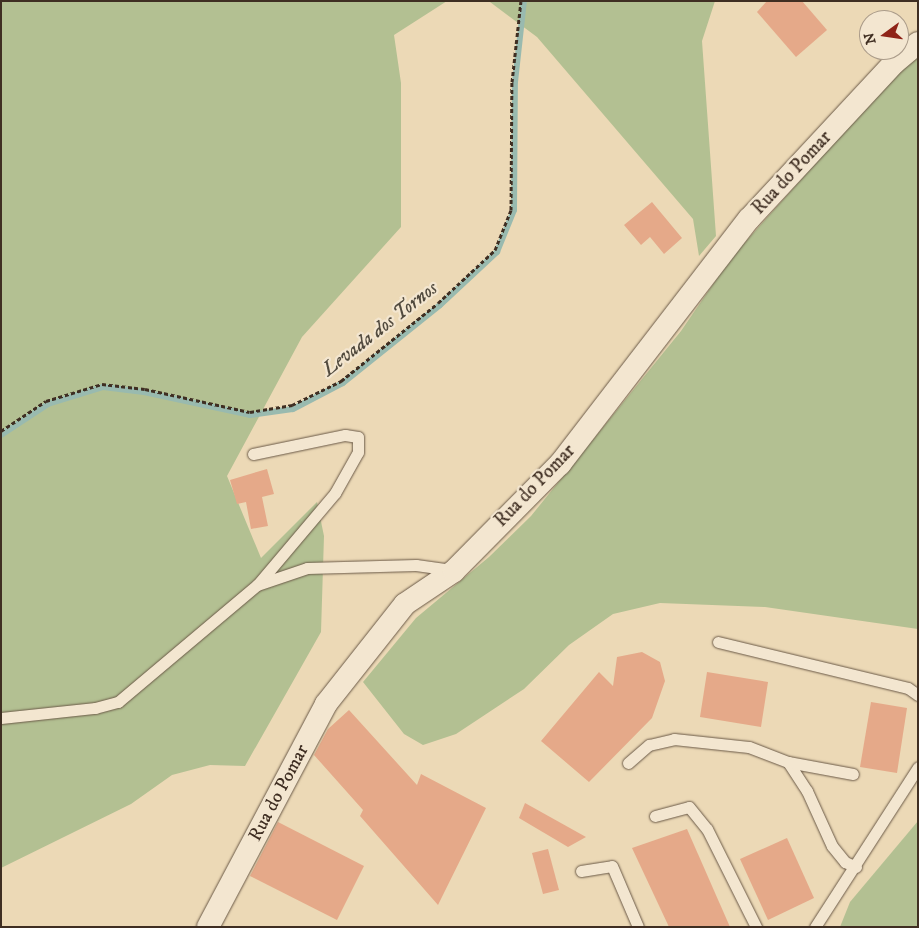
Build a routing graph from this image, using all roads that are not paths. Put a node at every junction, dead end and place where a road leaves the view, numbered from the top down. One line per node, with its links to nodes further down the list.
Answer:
1 (918, 43): 3 (street, Rua do Pomar)
2 (254, 454): 4 (lane)
3 (454, 571): 4 (lane); 15 (street, Rua do Pomar)
4 (257, 585): 7 (lane)
5 (718, 642): 6 (lane)
6 (918, 695)
7 (1, 718)
8 (788, 762): 9 (lane); 11 (lane); 13 (lane)
9 (628, 763)
10 (918, 767): 13 (lane)
11 (853, 774)
12 (655, 816): 17 (lane)
13 (856, 867): 18 (lane)
14 (581, 871): 16 (lane)
15 (208, 927)
16 (638, 927)
17 (756, 927)
18 (815, 927)

